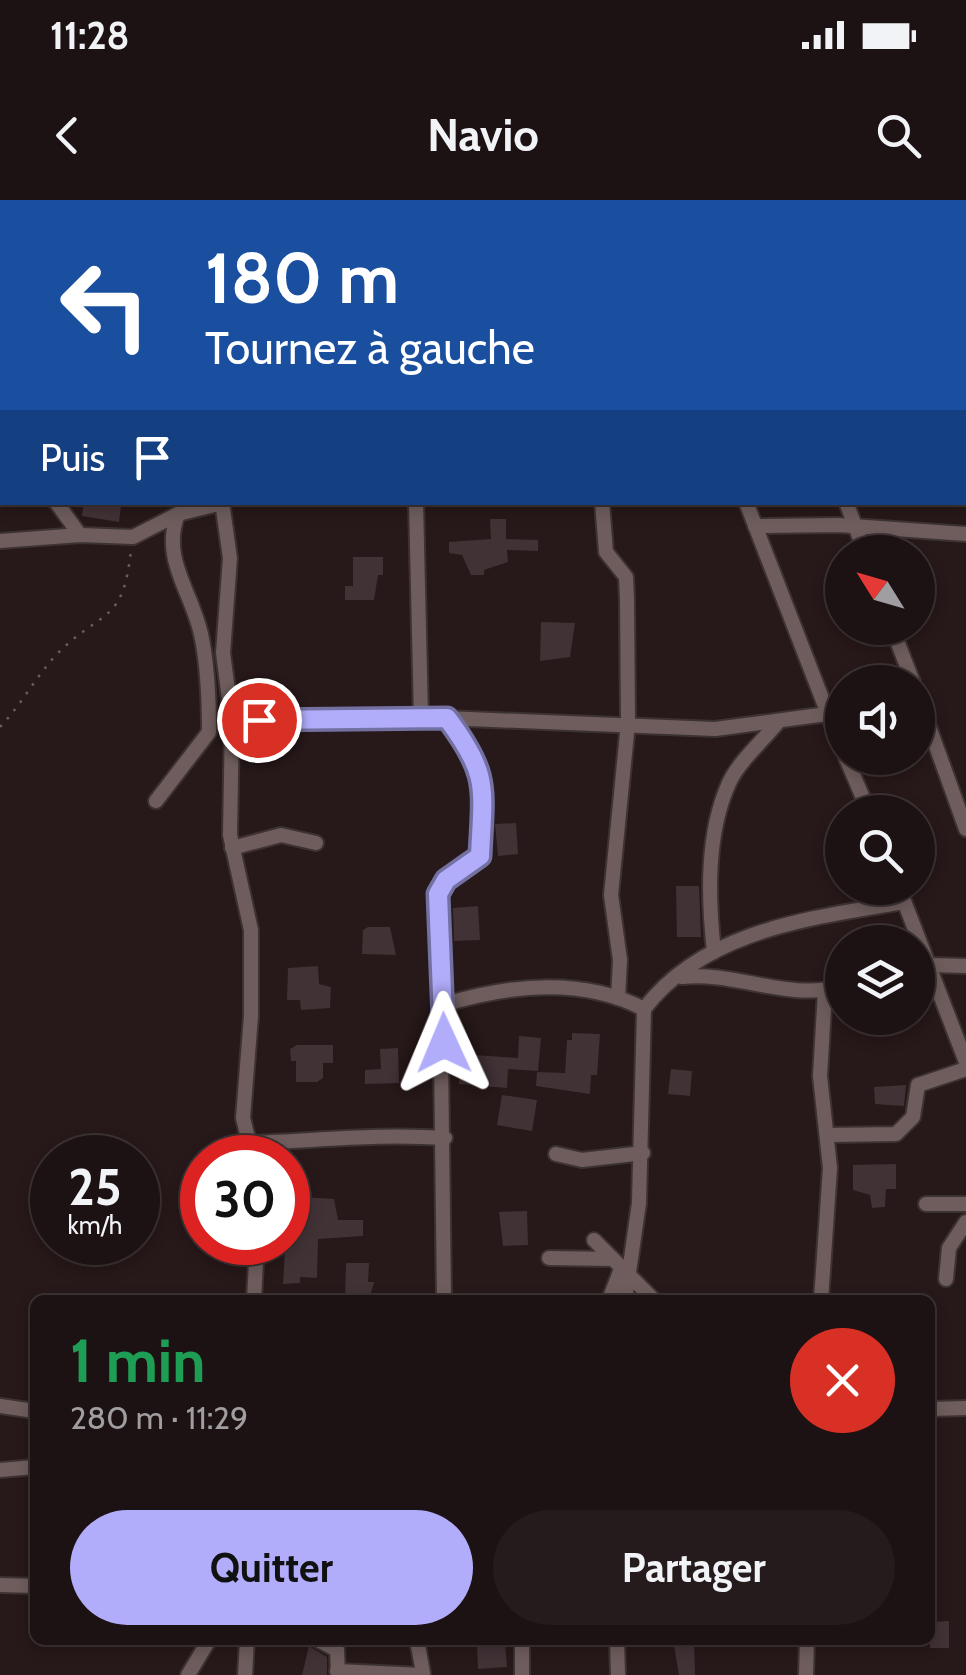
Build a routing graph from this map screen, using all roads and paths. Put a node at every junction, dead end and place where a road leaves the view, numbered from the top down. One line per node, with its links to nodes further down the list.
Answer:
1 (58, 505): 12 (street)
2 (214, 505): 8 (street)
3 (222, 505): 20 (street)
4 (416, 505): 18 (street)
5 (602, 505): 22 (street)
6 (747, 505): 9 (street)
7 (847, 505): 10 (street)
8 (178, 514): 14 (street); 25 (street)
9 (755, 526): 10 (street); 16 (street)
10 (856, 526): 11 (street); 13 (street)
11 (966, 534)
12 (80, 535): 14 (street); 15 (street)
13 (859, 535)
14 (133, 537): 23 (path)
15 (0, 541)
16 (825, 709)
17 (825, 714): 21 (street)
18 (421, 717): 19 (street); 20 (street)
19 (447, 718): 22 (street); 37 (street)
20 (232, 721): 28 (street)
21 (778, 722): 22 (street); 30 (street)
22 (628, 723): 36 (street)
23 (0, 727)
24 (935, 742): 26 (street)
25 (156, 800)
26 (965, 824)
27 (316, 843): 28 (street)
28 (232, 848): 40 (street)
29 (861, 905): 30 (street)
30 (714, 952): 33 (street)
31 (966, 966): 32 (street)
32 (935, 967)
33 (677, 978): 34 (street); 38 (street)
34 (825, 992): 41 (street)
35 (935, 994): 39 (street)
36 (618, 998): 37 (street); 38 (street)
37 (443, 1005): 42 (street)
38 (644, 1009): 44 (street)
39 (966, 1066): 41 (street)
40 (247, 1135)
41 (828, 1135): 59 (street)
42 (445, 1138): 43 (street); 55 (street)
43 (310, 1145)
44 (643, 1153): 45 (street); 52 (street)
45 (556, 1154)
46 (926, 1204): 47 (street)
47 (966, 1204)
48 (966, 1222): 53 (street)
49 (594, 1240): 52 (street)
50 (549, 1258): 52 (street)
51 (256, 1265): 54 (street)
52 (621, 1268): 56 (street); 57 (street); 58 (street)
53 (946, 1279)
54 (254, 1295)
55 (444, 1295)
56 (611, 1295)
57 (624, 1295)
58 (649, 1295)
59 (821, 1295)
60 (0, 1406): 62 (street)
61 (966, 1408): 63 (street)
62 (30, 1409)
63 (935, 1409)
64 (30, 1467): 65 (street)
65 (0, 1470)
66 (30, 1583): 67 (street)
67 (0, 1585)
68 (206, 1645): 77 (street)
69 (247, 1645): 78 (street)
70 (328, 1645): 75 (street)
71 (418, 1645): 76 (street)
72 (522, 1645): 79 (street)
73 (617, 1645): 80 (street)
74 (807, 1645): 81 (street)
75 (338, 1673): 76 (street)
76 (423, 1674)
77 (188, 1675)
78 (245, 1675)
79 (522, 1675)
80 (618, 1675)
81 (806, 1675)

